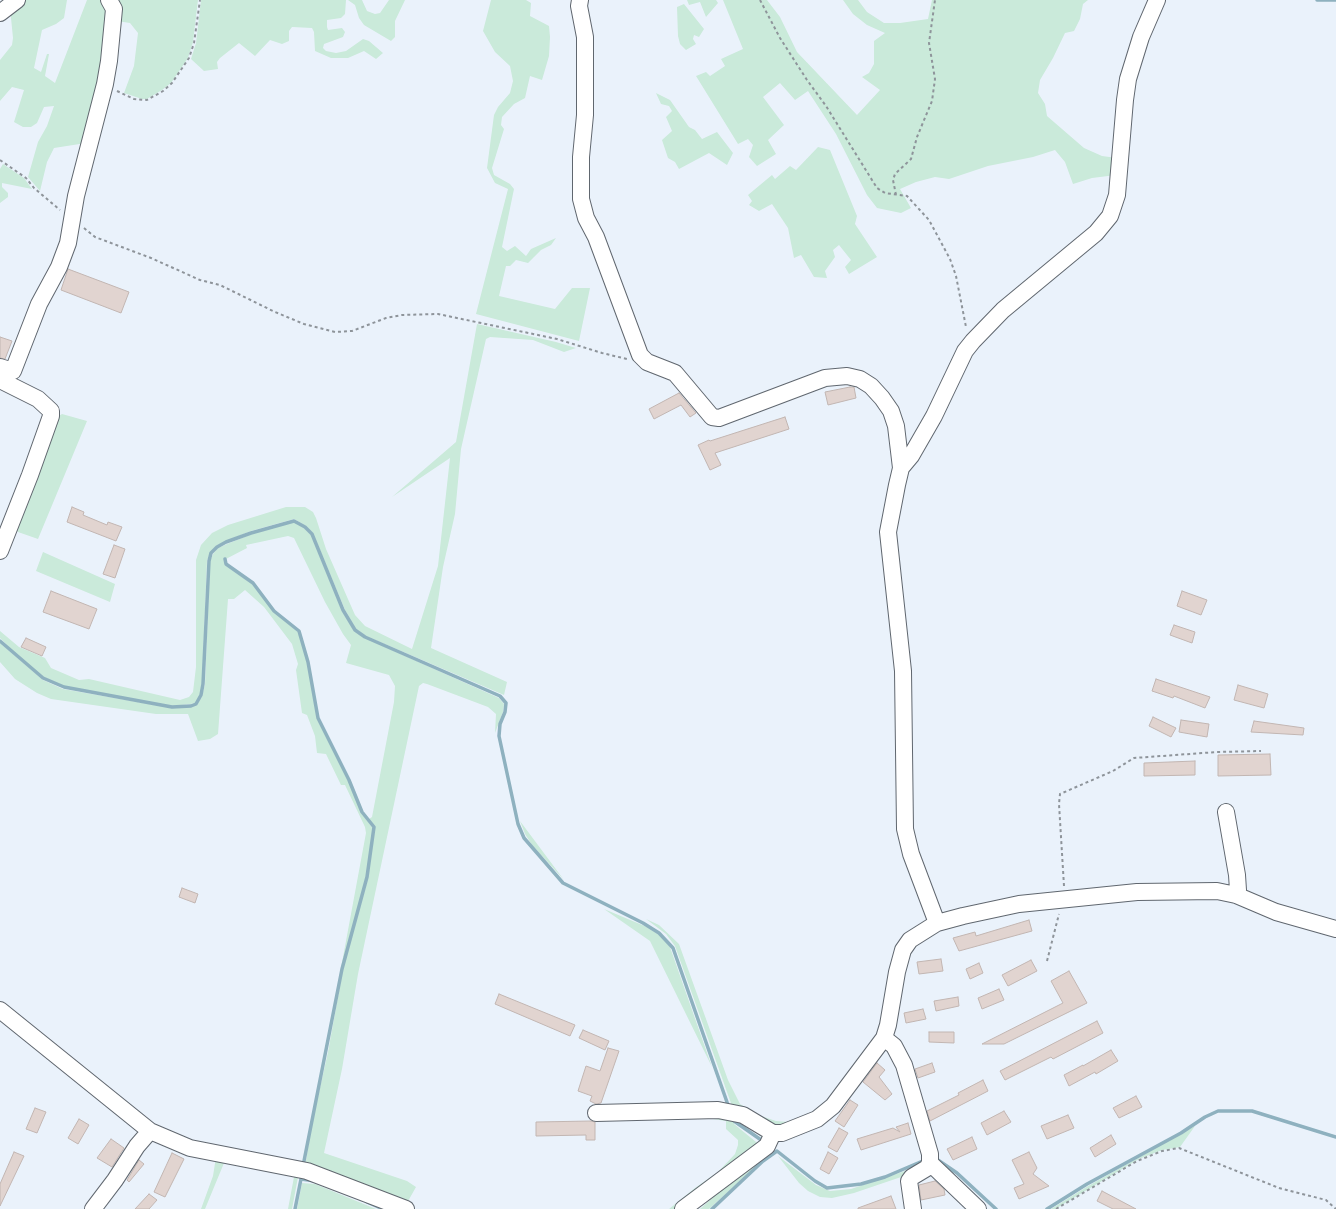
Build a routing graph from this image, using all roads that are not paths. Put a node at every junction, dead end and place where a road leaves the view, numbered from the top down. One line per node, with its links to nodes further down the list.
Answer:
1 (17, 0): 5 (street)
2 (109, 0): 6 (street)
3 (580, 0): 8 (street)
4 (1157, 0): 8 (street)
5 (0, 13)
6 (0, 367)
7 (0, 380): 9 (street)
8 (901, 468): 12 (street)
9 (0, 551)
10 (1226, 812): 11 (street)
11 (1236, 896): 12 (street); 13 (street)
12 (937, 923): 15 (street)
13 (1336, 929)
14 (0, 1010): 17 (street)
15 (884, 1038): 18 (street); 19 (street)
16 (596, 1113): 18 (street)
17 (150, 1131): 20 (street); 21 (street)
18 (773, 1133): 22 (street)
19 (930, 1163): 23 (street); 24 (street)
20 (93, 1209)
21 (406, 1209)
22 (683, 1209)
23 (913, 1209)
24 (978, 1209)

